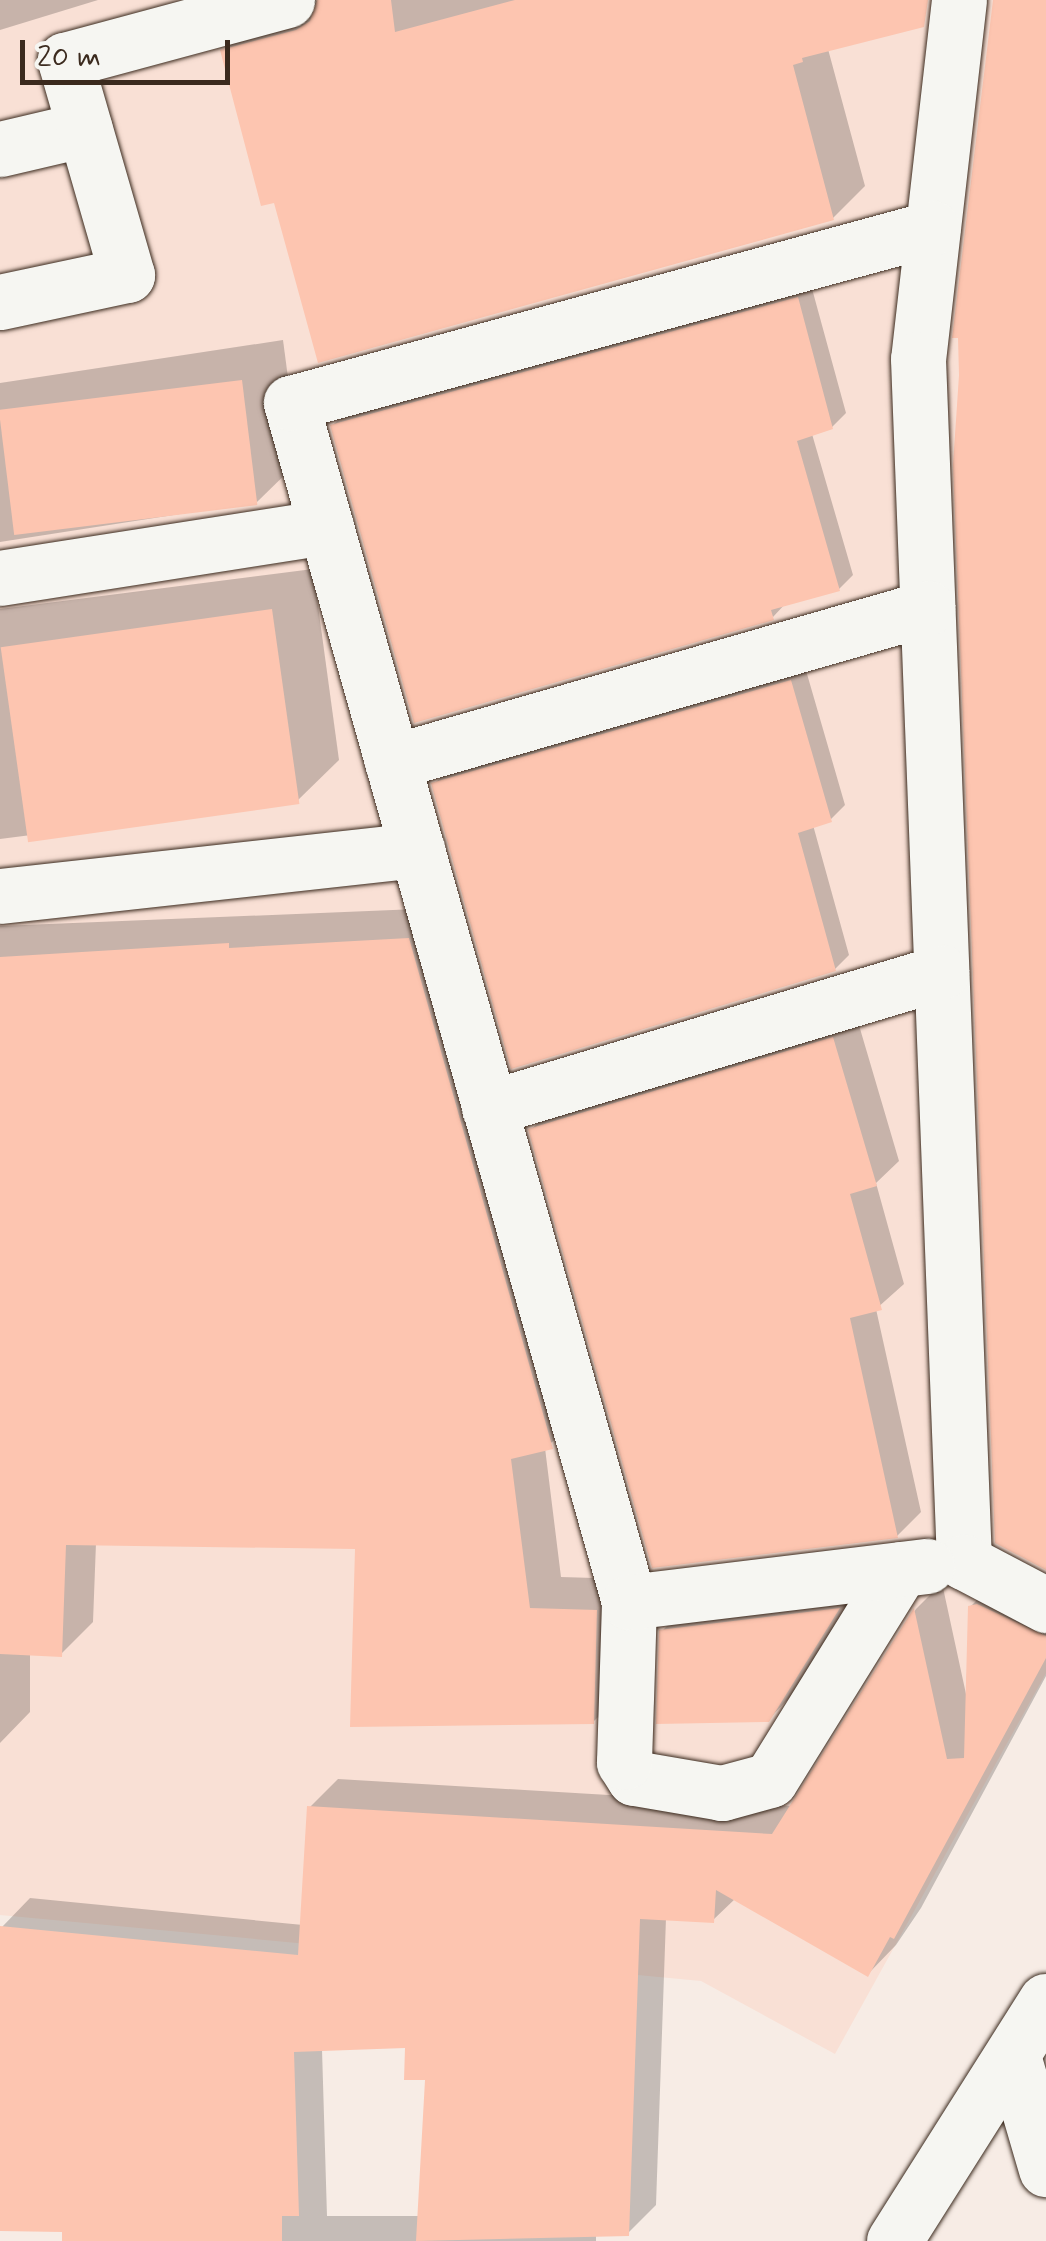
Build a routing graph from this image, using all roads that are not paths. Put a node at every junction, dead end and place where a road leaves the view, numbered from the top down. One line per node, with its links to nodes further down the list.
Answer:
1 (287, 0): 3 (street)
2 (959, 0): 5 (street)
3 (85, 128): 4 (street); 6 (street)
4 (0, 149)
5 (933, 228): 7 (street); 9 (street)
6 (0, 302)
7 (326, 527): 8 (street); 10 (street)
8 (0, 578)
9 (927, 608): 10 (street); 13 (street)
10 (392, 762): 11 (street)
11 (417, 850): 12 (street); 14 (street)
12 (0, 896)
13 (940, 972): 14 (street); 15 (street)
14 (490, 1108): 17 (street)
15 (964, 1562): 16 (street); 18 (street)
16 (901, 1570): 17 (street); 17 (street)
17 (629, 1602)
18 (1046, 1605)
19 (1046, 2001): 20 (street)
20 (1013, 2056): 21 (street); 22 (street)
21 (1046, 2169)
22 (894, 2241)

